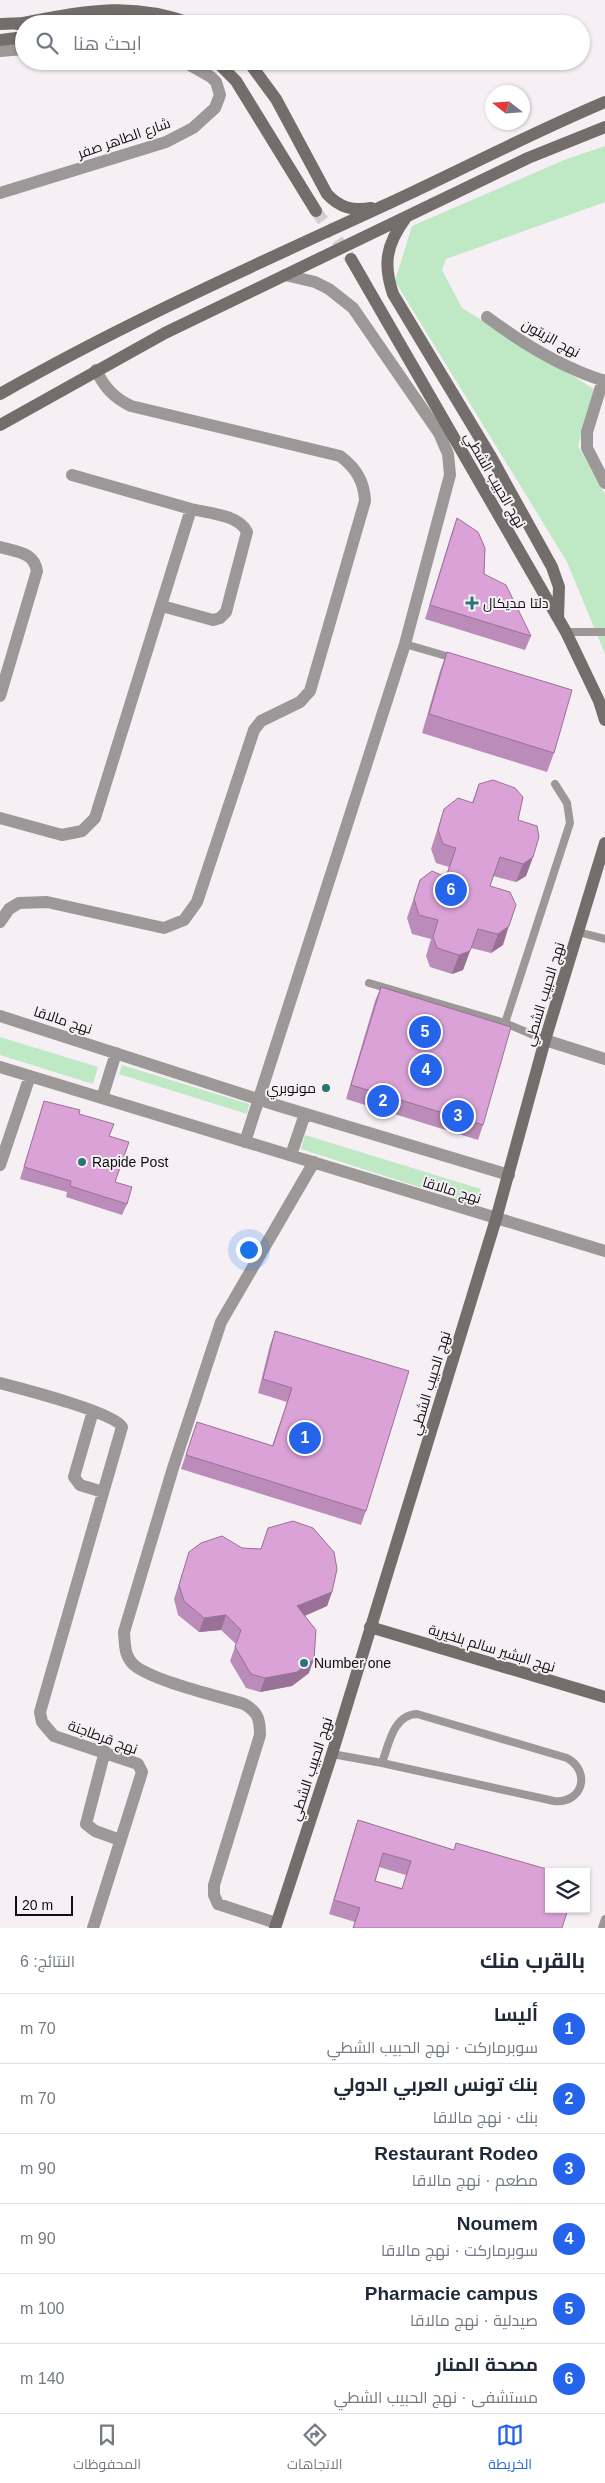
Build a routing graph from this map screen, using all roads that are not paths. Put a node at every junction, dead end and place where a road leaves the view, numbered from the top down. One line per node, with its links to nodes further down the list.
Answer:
1 (63, 15): 2 (street)
2 (165, 15)
3 (0, 24): 4 (street)
4 (15, 24)
5 (15, 38): 6 (street)
6 (0, 40)
7 (15, 50): 8 (street)
8 (0, 51)
9 (199, 70): 14 (street, شارع الطاهر صفر)
10 (225, 70): 16 (street)
11 (255, 70): 15 (street)
12 (605, 102): 15 (street)
13 (605, 127): 17 (street)
14 (0, 193)
15 (386, 205): 23 (street)
16 (316, 211)
17 (406, 217): 19 (street); 31 (street)
18 (350, 259): 31 (street, نهج الحبيب الشطي)
19 (285, 275): 21 (street); 34 (street)
20 (487, 317): 22 (street, نهج الزيتون)
21 (96, 370): 25 (street); 41 (street)
22 (604, 380): 24 (street, نهج الزيتون)
23 (0, 394)
24 (601, 401): 27 (street, نهج الزيتون)
25 (0, 425)
26 (72, 475): 28 (street)
27 (605, 484)
28 (191, 509): 30 (street); 30 (street)
29 (0, 547): 36 (street)
30 (162, 606): 39 (street)
31 (558, 618): 32 (street, نهج الحبيب الشطي)
32 (566, 632): 33 (lane); 37 (street, نهج الحبيب الشطي)
33 (605, 632)
34 (405, 644): 35 (lane); 53 (street)
35 (459, 660)
36 (0, 696)
37 (605, 720)
38 (555, 784): 46 (lane)
39 (0, 818)
40 (605, 844): 42 (street, نهج الحبيب الشطي)
41 (0, 922)
42 (578, 932): 43 (lane); 47 (street, نهج الحبيب الشطي)
43 (605, 939)
44 (369, 983): 46 (lane)
45 (0, 1016): 48 (street, نهج مالاقا)
46 (505, 1024): 47 (lane)
47 (545, 1040): 49 (street); 59 (street, نهج الحبيب الشطي)
48 (116, 1054): 52 (street); 53 (street, نهج مالاقا)
49 (605, 1058)
50 (0, 1067): 51 (street, نهج مالاقا)
51 (30, 1076): 52 (street, نهج مالاقا); 58 (street)
52 (102, 1098): 55 (street, نهج مالاقا)
53 (260, 1100): 54 (street, نهج مالاقا); 55 (street)
54 (305, 1114): 56 (street); 59 (street, نهج مالاقا)
55 (245, 1142): 56 (street, نهج مالاقا)
56 (291, 1155): 57 (street, نهج مالاقا)
57 (314, 1162): 60 (street, نهج مالاقا); 72 (street)
58 (0, 1165)
59 (509, 1175): 60 (street, نهج الحبيب الشطي)
60 (496, 1219): 61 (street, نهج مالاقا); 65 (street, نهج الحبيب الشطي)
61 (605, 1251)
62 (0, 1383): 63 (street, نهج قرطاجنة)
63 (93, 1411): 64 (street, نهج قرطاجنة); 64 (street)
64 (103, 1492): 67 (street, نهج قرطاجنة)
65 (370, 1627): 66 (street, نهج البشير سالم بلخيرية); 68 (street, نهج الحبيب الشطي)
66 (605, 1697)
67 (105, 1751): 70 (street); 70 (street, نهج قرطاجنة)
68 (332, 1754): 69 (lane); 72 (street, نهج الحبيب الشطي)
69 (382, 1763): 69 (lane)
70 (120, 1840): 73 (street, نهج قرطاجنة)
71 (605, 1918): 74 (lane)
72 (275, 1926)
73 (93, 1928)
74 (602, 1928)

